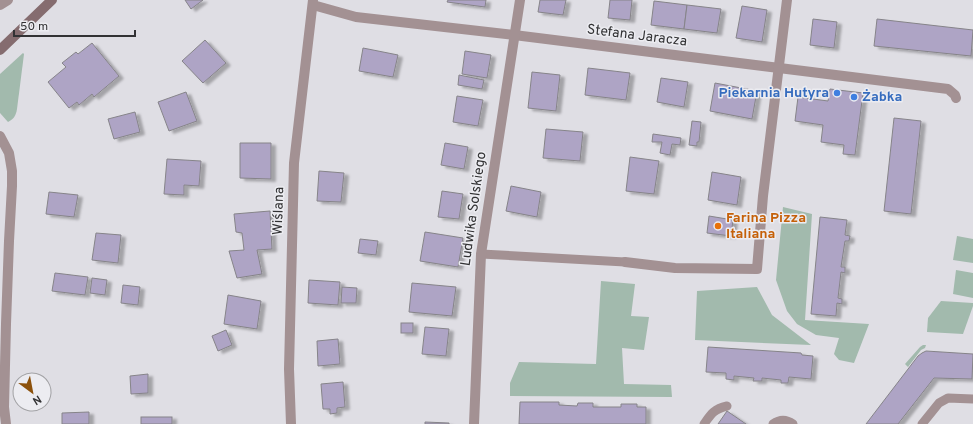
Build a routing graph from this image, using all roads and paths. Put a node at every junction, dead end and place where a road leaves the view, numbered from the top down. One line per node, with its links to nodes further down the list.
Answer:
1 (8, 0): 6 (street)
2 (52, 0): 8 (main road)
3 (520, 0): 7 (street, Ludwika Solskiego)
4 (787, 0): 9 (street)
5 (313, 2): 7 (street, Stefana Jaracza); 17 (street, Wiślana)
6 (0, 5)
7 (514, 35): 9 (street, Stefana Jaracza); 12 (street, Ludwika Solskiego)
8 (0, 50)
9 (779, 68): 10 (street, Stefana Jaracza); 13 (street)
10 (956, 98)
11 (0, 136): 16 (street)
12 (481, 254): 13 (lane); 18 (street, Ludwika Solskiego)
13 (625, 262)
14 (973, 400): 22 (lane)
15 (727, 406): 19 (lane)
16 (6, 424)
17 (292, 424)
18 (474, 424)
19 (704, 424)
20 (773, 424): 21 (lane)
21 (793, 424)
22 (922, 424)

